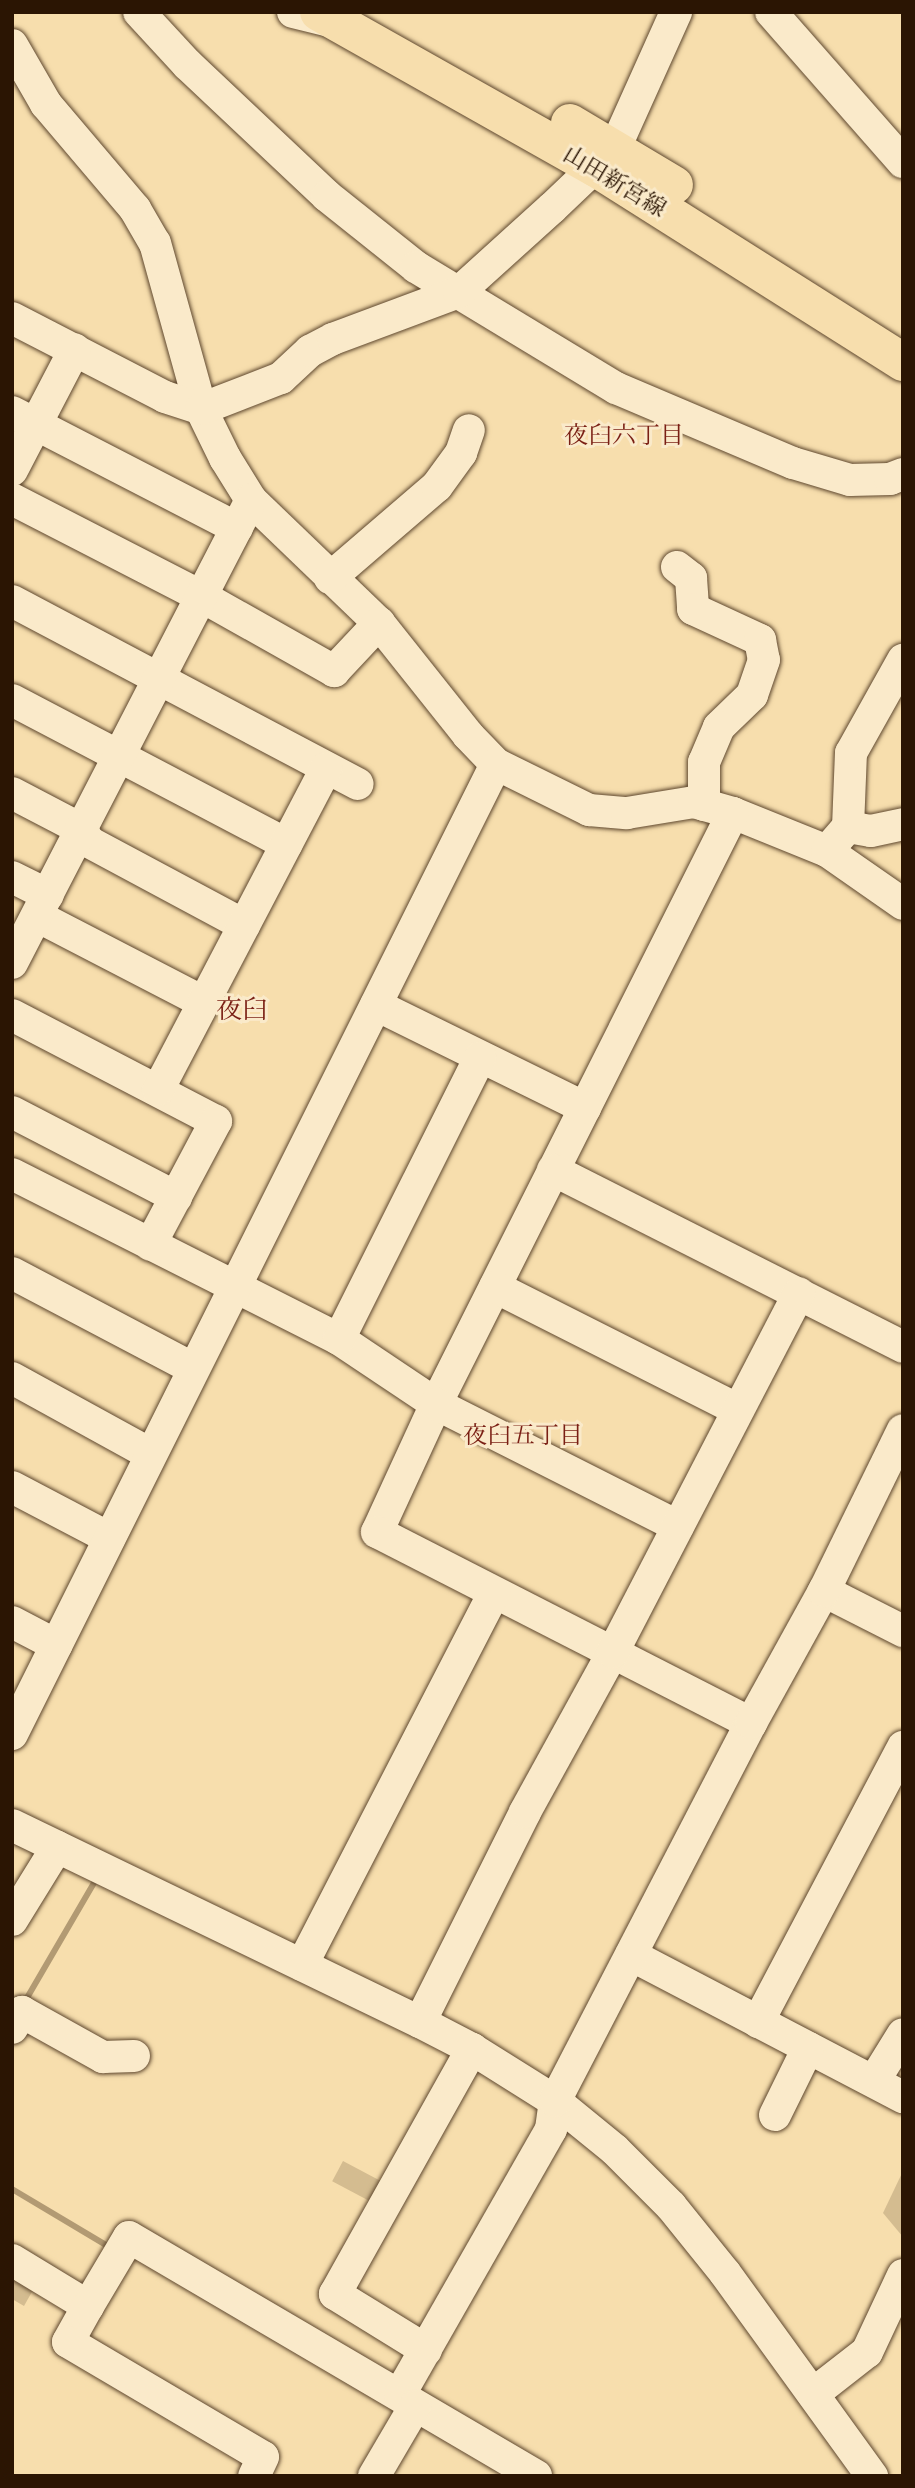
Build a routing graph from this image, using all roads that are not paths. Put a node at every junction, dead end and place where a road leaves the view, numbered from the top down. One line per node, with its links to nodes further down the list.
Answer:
1 (139, 12): 9 (street)
2 (293, 12): 5 (street)
3 (676, 12): 7 (street)
4 (771, 12): 8 (street)
5 (343, 16): 7 (main road, 山田新宮線)
6 (12, 45): 14 (street)
7 (606, 158): 9 (street); 11 (main road, 山田新宮線); 13 (main road, 山田新宮線)
8 (903, 162)
9 (459, 292): 14 (street); 18 (street)
10 (12, 318): 12 (street)
11 (903, 331)
12 (75, 349): 14 (street); 15 (street)
13 (903, 362)
14 (201, 409): 20 (street)
15 (24, 418): 17 (street); 21 (street)
16 (469, 430): 23 (street)
17 (12, 470)
18 (903, 474)
19 (12, 499): 24 (street)
20 (251, 500): 21 (street); 23 (street)
21 (237, 528): 24 (street)
22 (677, 567): 35 (street)
23 (330, 578): 26 (street)
24 (201, 596): 26 (street); 28 (street)
25 (12, 601): 28 (street)
26 (379, 623): 31 (street)
27 (903, 660): 37 (street)
28 (159, 679): 30 (street); 32 (street)
29 (12, 701): 30 (street)
30 (118, 756): 38 (street); 39 (street)
31 (496, 764): 35 (street); 47 (street)
32 (326, 768): 33 (street); 39 (street)
33 (357, 784)
34 (12, 793): 38 (street)
35 (718, 809): 40 (street); 51 (street)
36 (903, 824): 37 (street)
37 (848, 827): 40 (street)
38 (81, 830): 43 (street); 44 (street)
39 (286, 844): 44 (street)
40 (827, 851): 42 (street)
41 (12, 877): 43 (street)
42 (903, 904)
43 (43, 906): 45 (street); 46 (street)
44 (244, 925): 46 (street)
45 (12, 963)
46 (203, 1002): 50 (street)
47 (376, 1005): 49 (street); 58 (street)
48 (12, 1015): 50 (street)
49 (480, 1057): 51 (street); 61 (street)
50 (158, 1090): 55 (street)
51 (585, 1108): 53 (street)
52 (12, 1112): 55 (street)
53 (553, 1170): 59 (street); 60 (street)
54 (12, 1174): 56 (street)
55 (176, 1197): 56 (street)
56 (150, 1245): 58 (street)
57 (12, 1273): 63 (street)
58 (232, 1287): 61 (street); 63 (street)
59 (495, 1287): 65 (street); 66 (street)
60 (799, 1293): 62 (street); 66 (street)
61 (339, 1339): 65 (street)
62 (903, 1347)
63 (192, 1368): 68 (street)
64 (12, 1378): 68 (street)
65 (436, 1404): 70 (street); 73 (street)
66 (738, 1409): 70 (street)
67 (903, 1430): 72 (street)
68 (150, 1454): 71 (street)
69 (12, 1487): 71 (street)
70 (678, 1526): 77 (street)
71 (109, 1538): 76 (street)
72 (824, 1591): 75 (street); 78 (street)
73 (494, 1593): 77 (street); 85 (street)
74 (12, 1622): 76 (street)
75 (903, 1631)
76 (56, 1645): 79 (street)
77 (614, 1652): 78 (street); 86 (street)
78 (751, 1723): 84 (street)
79 (12, 1734)
80 (901, 1756): 87 (street)
81 (12, 1825): 82 (street)
82 (57, 1847): 83 (street); 85 (street)
83 (16, 1907)
84 (631, 1955): 87 (street); 95 (street)
85 (302, 1965): 86 (street)
86 (420, 2022): 91 (street)
87 (758, 2022): 90 (street)
88 (12, 2028): 92 (street)
89 (903, 2034): 93 (street)
90 (808, 2048): 93 (street); 96 (street)
91 (472, 2049): 95 (street); 100 (street)
92 (134, 2056)
93 (874, 2081): 94 (street)
94 (903, 2097)
95 (555, 2101): 100 (street); 101 (street)
96 (775, 2115)
97 (12, 2260): 99 (street)
98 (903, 2275): 101 (street)
99 (88, 2306): 102 (street); 103 (street)
100 (425, 2350): 102 (street)
101 (813, 2394): 106 (street)
102 (407, 2400): 104 (street); 105 (street)
103 (254, 2476)
104 (374, 2476)
105 (536, 2476)
106 (872, 2476)

